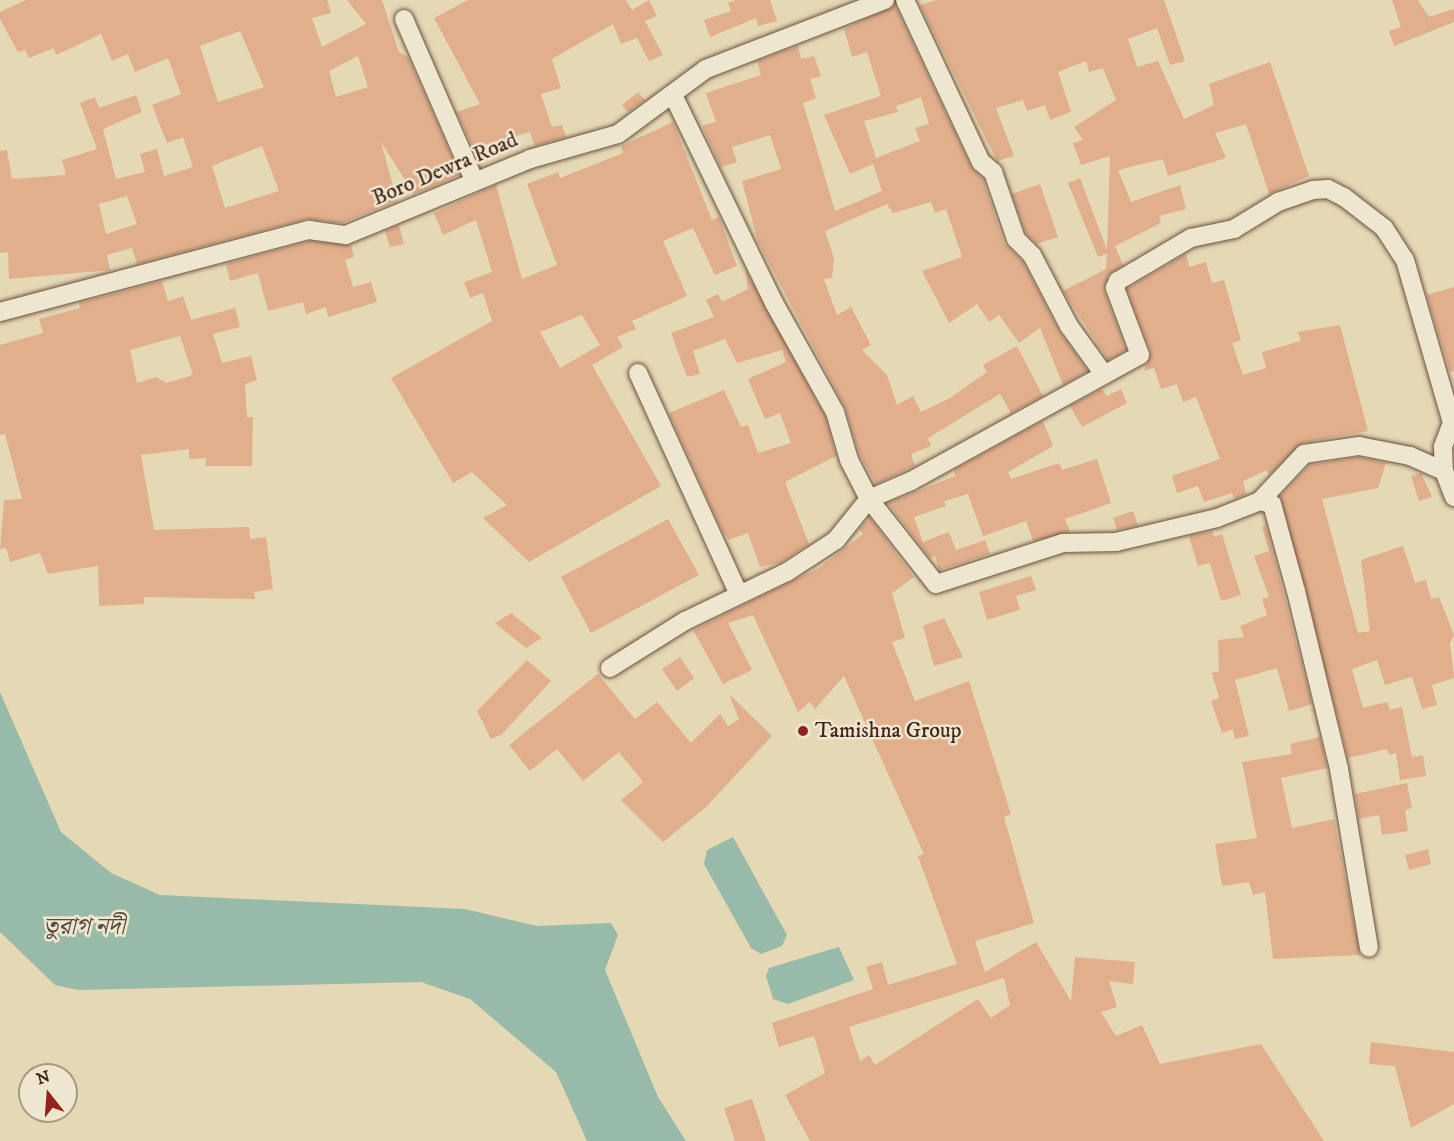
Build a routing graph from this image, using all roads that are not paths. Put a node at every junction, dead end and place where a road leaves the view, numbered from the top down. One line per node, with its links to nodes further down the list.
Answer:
1 (885, 0): 4 (street, Boro Dewra Road)
2 (905, 0): 8 (street)
3 (404, 19): 5 (street)
4 (673, 95): 5 (street, Boro Dewra Road); 11 (street)
5 (474, 180): 6 (street, Boro Dewra Road)
6 (0, 312)
7 (638, 373): 13 (street)
8 (1103, 373): 9 (street); 11 (street)
9 (1444, 471): 10 (street); 12 (street)
10 (1454, 497)
11 (869, 499): 12 (street); 13 (street)
12 (1260, 501): 15 (street)
13 (738, 592): 14 (street)
14 (610, 668)
15 (1369, 948)

